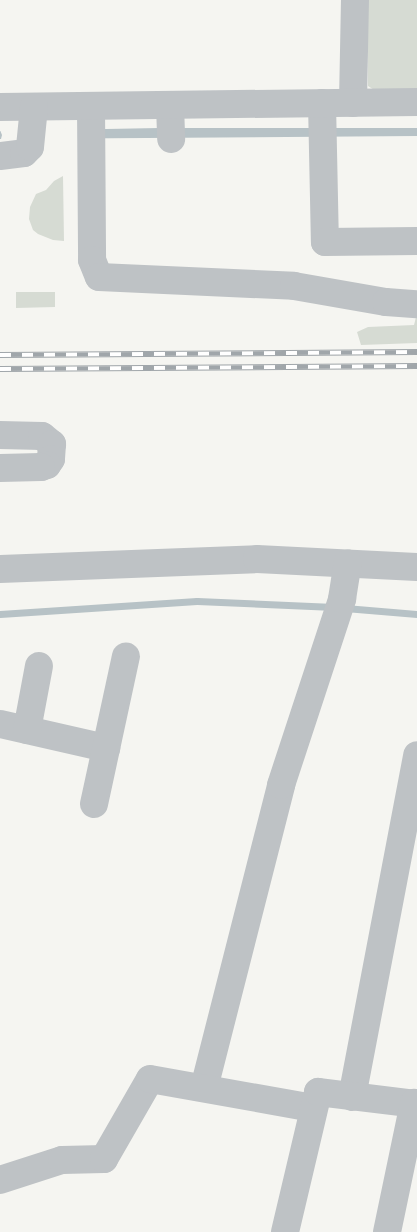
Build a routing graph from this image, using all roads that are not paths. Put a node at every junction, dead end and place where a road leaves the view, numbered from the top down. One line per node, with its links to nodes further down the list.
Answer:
1 (355, 0): 2 (street)
2 (353, 102): 3 (street); 7 (street)
3 (417, 102)
4 (91, 106): 6 (street); 7 (street); 10 (street)
5 (0, 107): 6 (street)
6 (34, 107): 8 (street)
7 (322, 123): 9 (street)
8 (0, 156)
9 (417, 241)
10 (417, 304)
11 (0, 435): 12 (street)
12 (0, 468)
13 (348, 563): 14 (street); 15 (street); 23 (street)
14 (417, 567)
15 (0, 569)
16 (126, 656): 20 (street)
17 (39, 666): 19 (street)
18 (0, 724): 19 (street)
19 (26, 730): 20 (street)
20 (106, 748): 22 (street)
21 (417, 755): 24 (street)
22 (94, 804)
23 (204, 1088): 26 (street); 27 (street)
24 (352, 1097): 25 (street); 26 (street)
25 (415, 1104): 29 (street)
26 (314, 1108): 28 (street)
27 (0, 1180)
28 (284, 1232)
29 (387, 1232)

